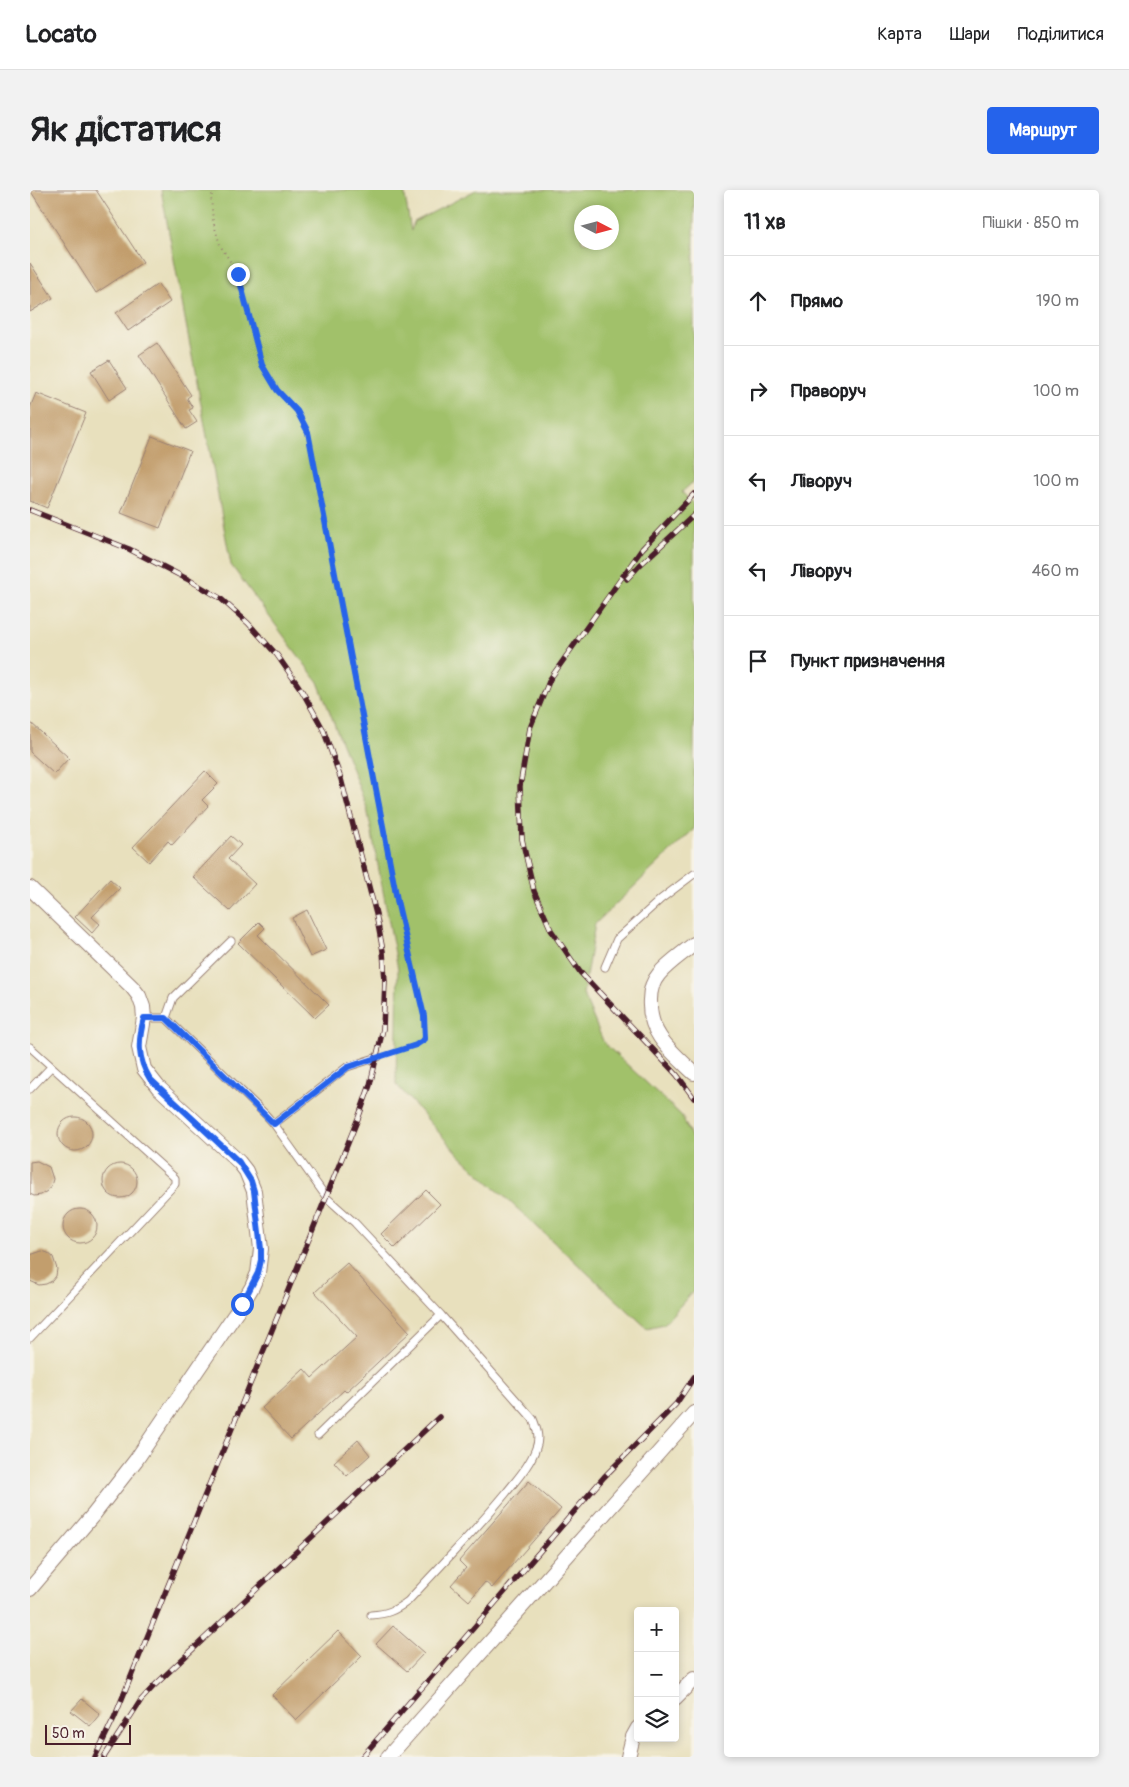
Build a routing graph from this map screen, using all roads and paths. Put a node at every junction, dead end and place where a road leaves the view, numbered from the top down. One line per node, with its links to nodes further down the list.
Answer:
1 (214, 190): 10 (path)
2 (694, 874): 6 (lane)
3 (30, 888): 7 (street)
4 (231, 941): 8 (lane)
5 (694, 944): 12 (street)
6 (605, 967)
7 (144, 1018): 8 (lane); 19 (street)
8 (166, 1018): 14 (lane)
9 (30, 1047): 11 (lane)
10 (378, 1057): 14 (lane)
11 (50, 1067): 13 (lane); 16 (lane)
12 (694, 1072)
13 (30, 1089)
14 (274, 1124): 15 (lane)
15 (441, 1315): 18 (lane); 20 (lane)
16 (30, 1338)
17 (694, 1413): 24 (street)
18 (318, 1435)
19 (30, 1589)
20 (371, 1615)
21 (694, 1679): 22 (street)
22 (676, 1697)
23 (634, 1738): 25 (street)
24 (388, 1757)
25 (628, 1757)

